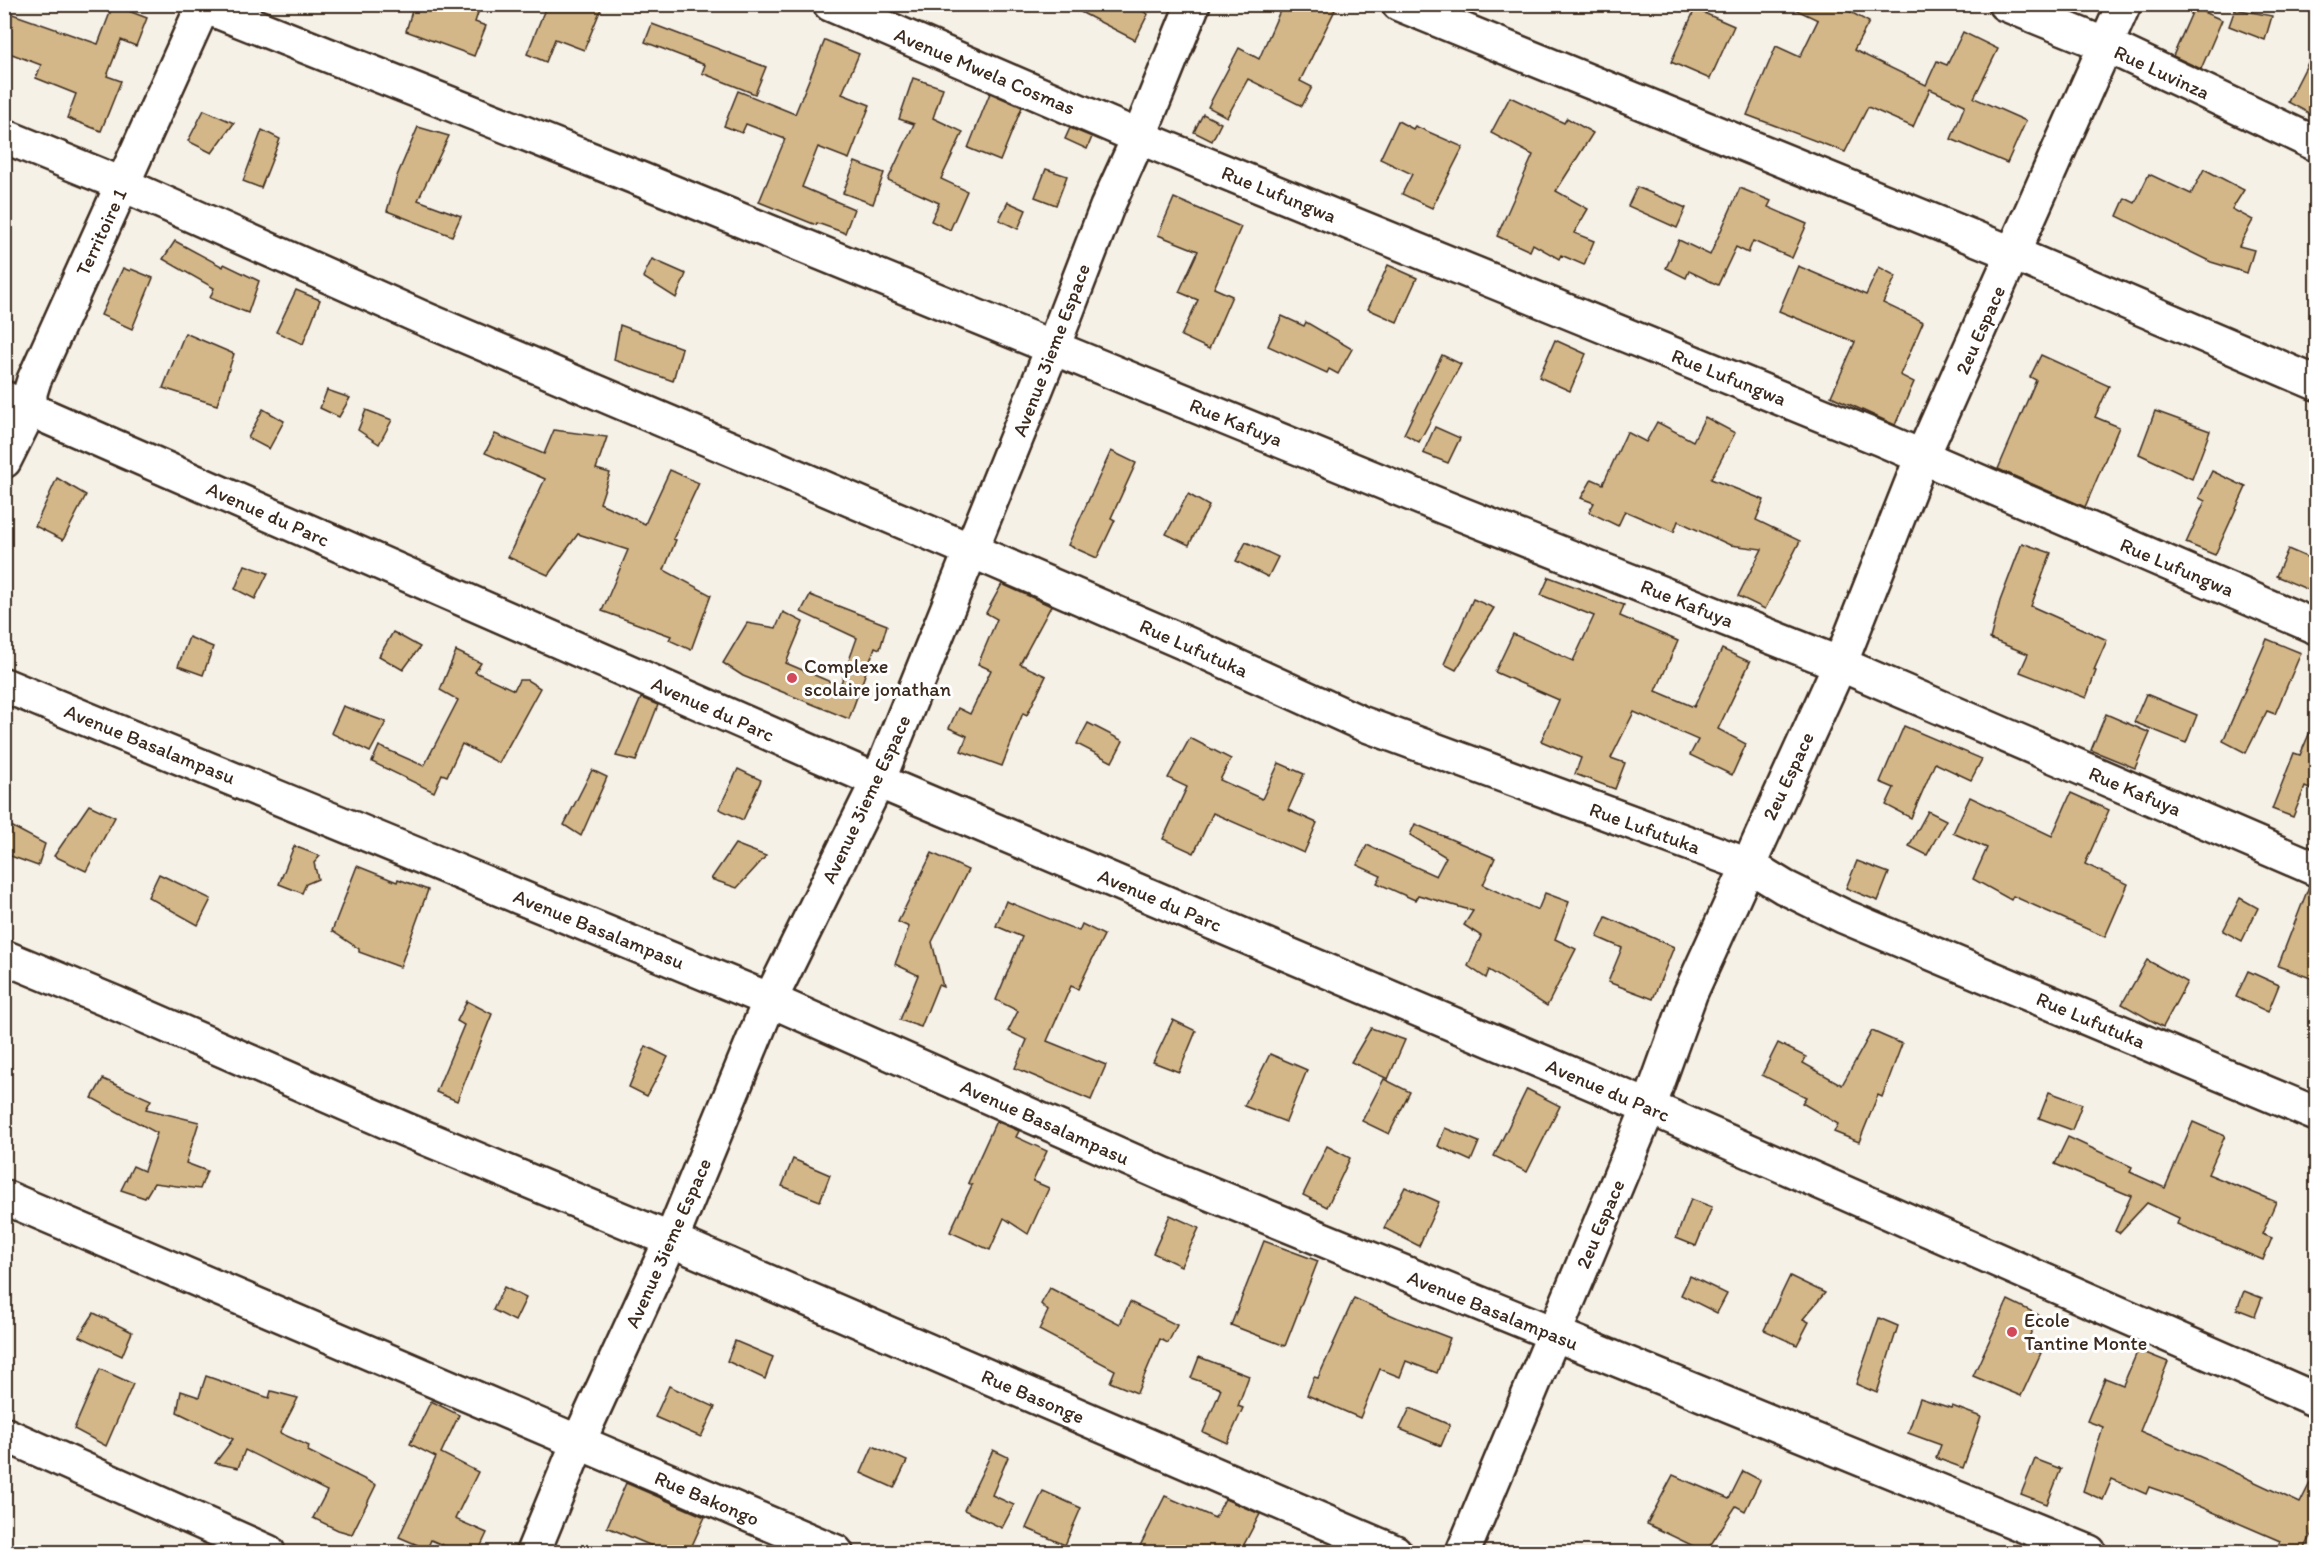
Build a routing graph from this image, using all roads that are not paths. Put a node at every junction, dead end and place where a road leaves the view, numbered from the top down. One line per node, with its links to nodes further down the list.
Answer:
1 (830, 4): 9 (street, Avenue Mwela Cosmas)
2 (1193, 4): 9 (street, Avenue 3ieme Espace)
3 (1400, 4): 12 (street)
4 (2005, 4): 7 (street, Rue Luvinza)
5 (2124, 4): 7 (street, 2eu Espace)
6 (202, 5): 11 (street, Territoire 1); 13 (street, Rue Kafuya)
7 (2106, 45): 10 (street, Rue Luvinza); 12 (street, 2eu Espace)
8 (4, 136): 11 (street, Rue Lufutuka)
9 (1139, 137): 13 (street, Avenue 3ieme Espace); 16 (street, Rue Lufungwa)
10 (2316, 144)
11 (124, 185): 15 (street, Territoire 1); 18 (street, Rue Lufutuka)
12 (2014, 254): 14 (street); 16 (street, 2eu Espace)
13 (1053, 347): 18 (street, Avenue 3ieme Espace); 20 (street, Rue Kafuya)
14 (2316, 383)
15 (17, 403): 17 (street, Territoire 1); 22 (street, Avenue du Parc)
16 (1922, 457): 19 (street, Rue Lufungwa); 20 (street, 2eu Espace)
17 (4, 461)
18 (970, 550): 22 (street, Avenue 3ieme Espace); 23 (street, Rue Lufutuka)
19 (2316, 627)
20 (1840, 664): 23 (street, 2eu Espace); 24 (street, Rue Kafuya)
21 (4, 685): 26 (street, Avenue Basalampasu)
22 (878, 781): 26 (street, Avenue 3ieme Espace); 27 (street, Avenue du Parc)
23 (1748, 865): 27 (street, 2eu Espace); 28 (street, Rue Lufutuka)
24 (2316, 870)
25 (4, 957): 30 (street, Rue Basonge)
26 (770, 1000): 30 (street, Avenue 3ieme Espace); 31 (street, Avenue Basalampasu)
27 (1649, 1107): 31 (street, 2eu Espace); 32 (street, Avenue du Parc)
28 (2316, 1114)
29 (4, 1197): 34 (street, Rue Bakongo)
30 (671, 1240): 34 (street, Avenue 3ieme Espace); 38 (street, Rue Basonge)
31 (1553, 1335): 39 (street, 2eu Espace); 40 (street, Avenue Basalampasu)
32 (2316, 1400)
33 (4, 1434): 35 (street)
34 (578, 1443): 36 (street, Avenue 3ieme Espace); 37 (street, Rue Bakongo)
35 (268, 1552)
36 (533, 1552)
37 (836, 1552)
38 (1395, 1552)
39 (1463, 1552)
40 (2089, 1552)

